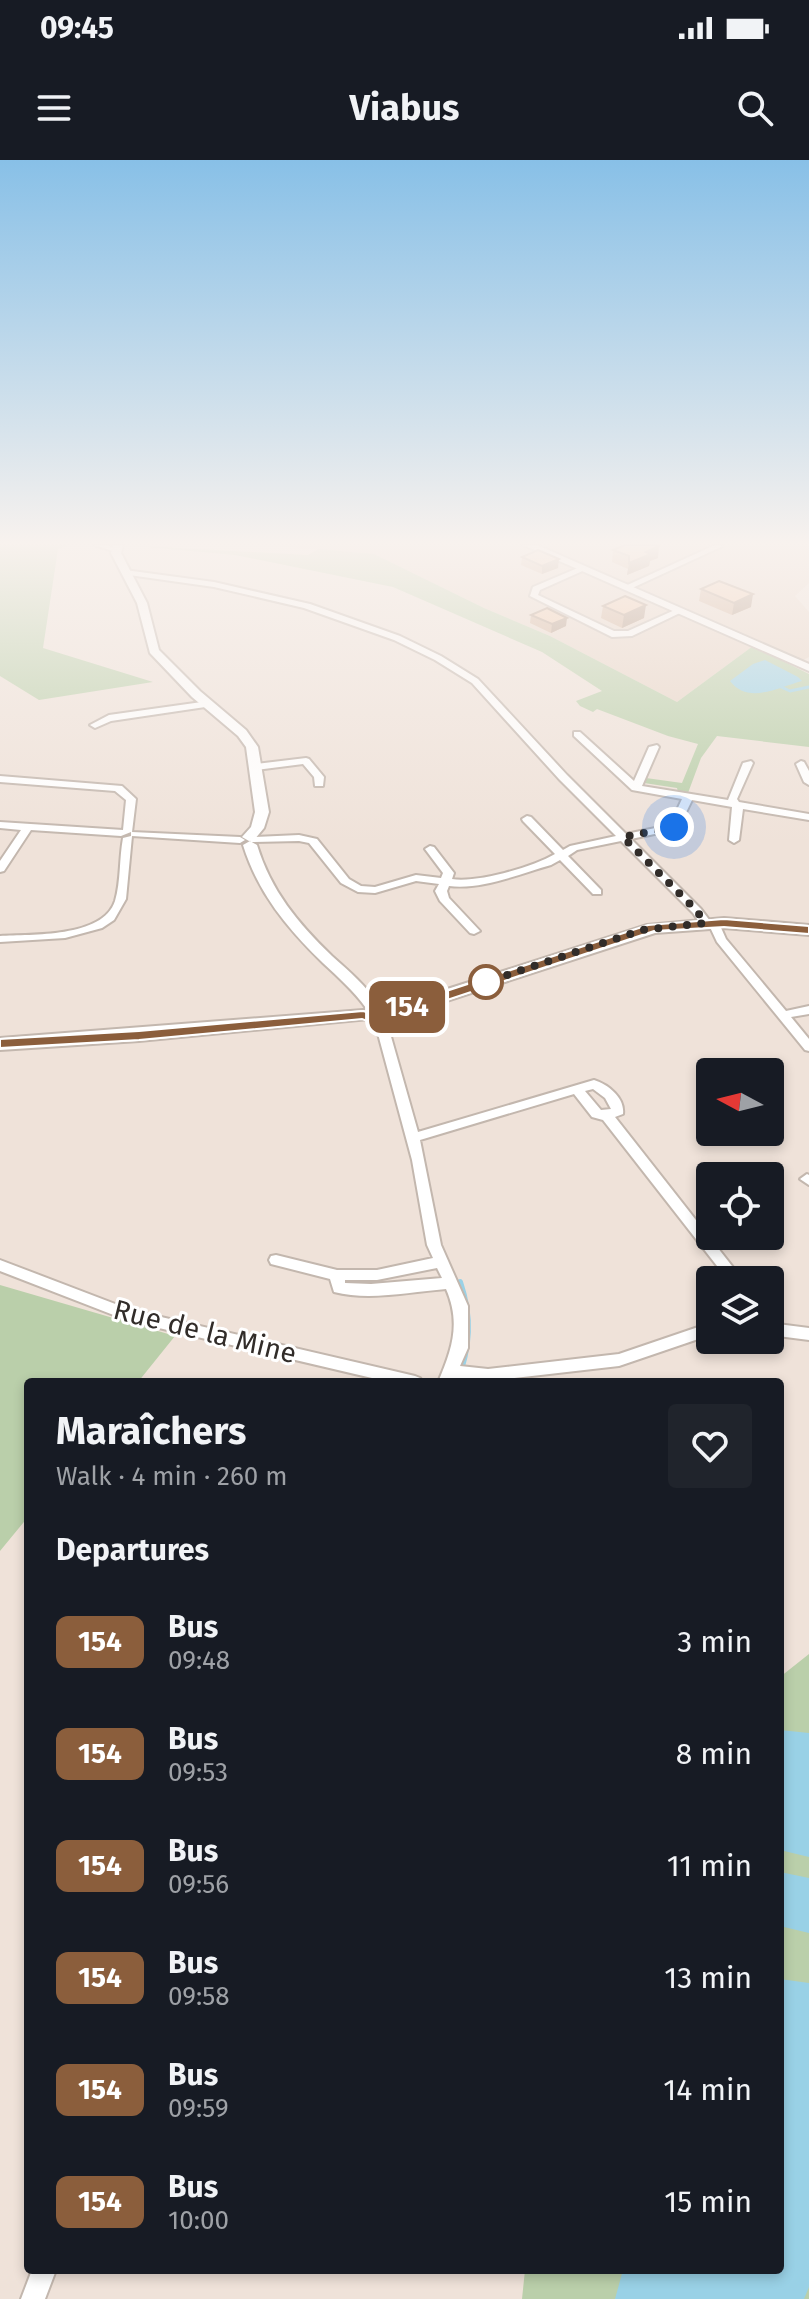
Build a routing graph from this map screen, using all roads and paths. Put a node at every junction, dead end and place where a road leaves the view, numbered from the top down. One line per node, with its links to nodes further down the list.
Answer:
1 (152, 645): 5 (street)
2 (409, 645): 23 (street)
3 (757, 645): 4 (street)
4 (809, 668)
5 (209, 704): 6 (street); 11 (street)
6 (95, 725)
7 (577, 734): 15 (street)
8 (654, 747): 15 (street)
9 (748, 763): 17 (street)
10 (801, 764): 13 (street)
11 (256, 767): 14 (street); 24 (street)
12 (0, 779): 22 (street)
13 (809, 782)
14 (319, 784)
15 (636, 788): 16 (street)
16 (688, 797): 17 (street); 23 (street)
17 (735, 805): 18 (street); 25 (street)
18 (809, 817)
19 (527, 819): 27 (street)
20 (0, 825): 21 (street)
21 (28, 827): 22 (street); 28 (street)
22 (128, 834): 24 (street); 34 (street)
23 (623, 837): 27 (street); 31 (street)
24 (248, 840): 29 (street); 36 (street)
25 (734, 840)
26 (430, 849): 29 (street)
27 (562, 854): 29 (street); 30 (street)
28 (0, 869)
29 (444, 882): 33 (street)
30 (597, 892)
31 (709, 923): 32 (main road); 36 (main road); 37 (street)
32 (809, 930)
33 (474, 931)
34 (0, 939)
35 (809, 1010): 37 (street)
36 (375, 1012): 38 (main road); 42 (street)
37 (783, 1015): 39 (street)
38 (0, 1044)
39 (809, 1047)
40 (577, 1089): 41 (street); 41 (street); 42 (street)
41 (607, 1116): 46 (street)
42 (413, 1138): 44 (street)
43 (276, 1260): 47 (street)
44 (441, 1262): 47 (street); 48 (street)
45 (0, 1265): 53 (street, Rue de la Mine)
46 (725, 1266)
47 (337, 1275): 48 (street)
48 (452, 1283): 52 (street)
49 (784, 1331): 51 (street)
50 (696, 1334): 52 (street)
51 (809, 1334)
52 (456, 1375)
53 (398, 1378)
54 (42, 2274): 55 (street)
55 (33, 2299)

